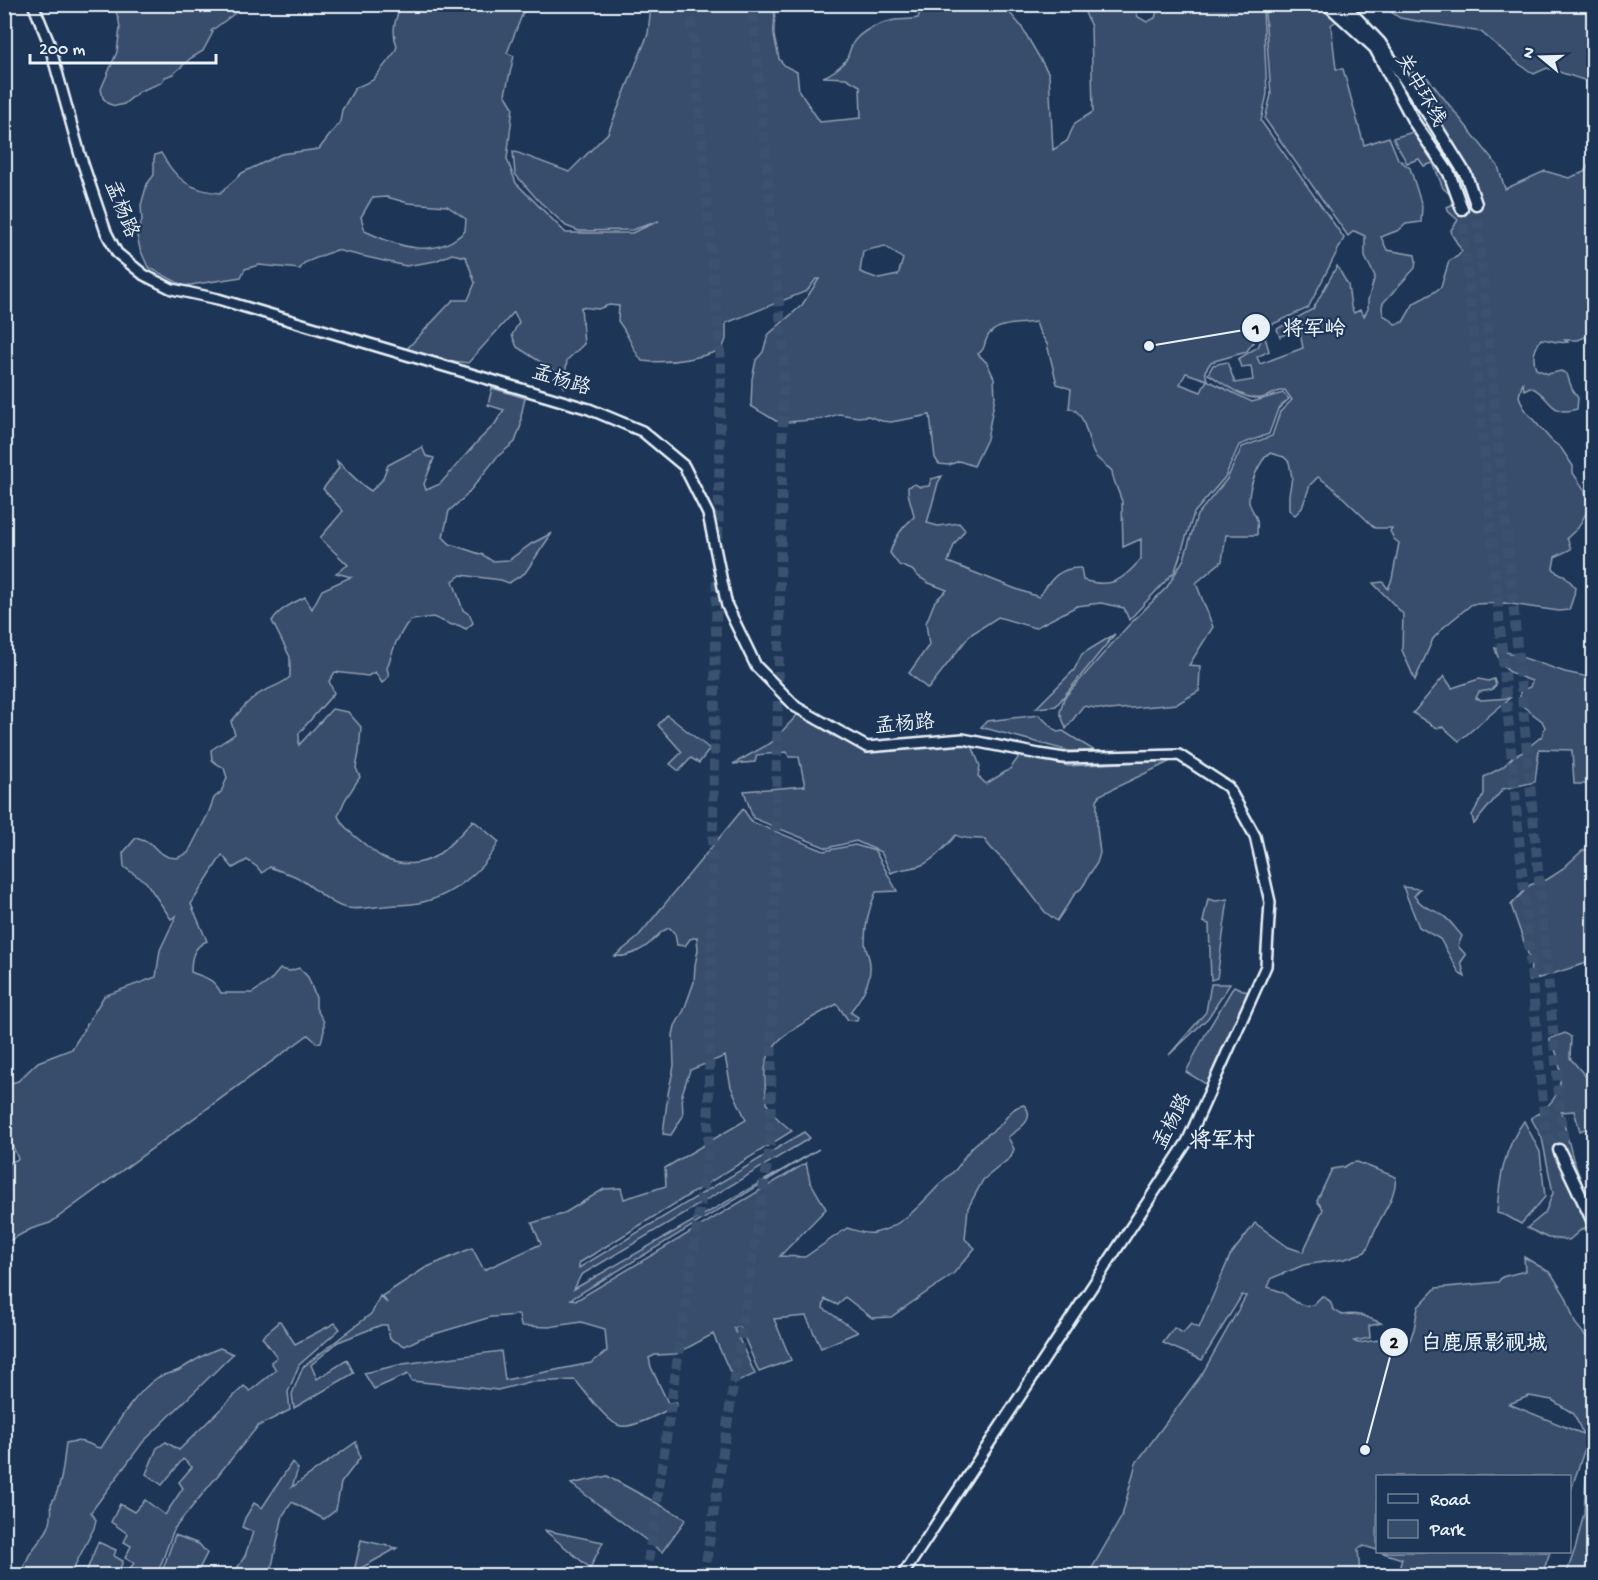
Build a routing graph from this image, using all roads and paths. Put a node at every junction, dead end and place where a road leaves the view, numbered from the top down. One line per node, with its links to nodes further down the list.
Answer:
1 (33, 4): 8 (main road, 孟杨路)
2 (1327, 4): 5 (highway, 关中环线)
3 (1343, 4): 4 (highway, 关中环线)
4 (1476, 204)
5 (1462, 208)
6 (1593, 1211): 7 (highway)
7 (1593, 1224)
8 (902, 1575)

